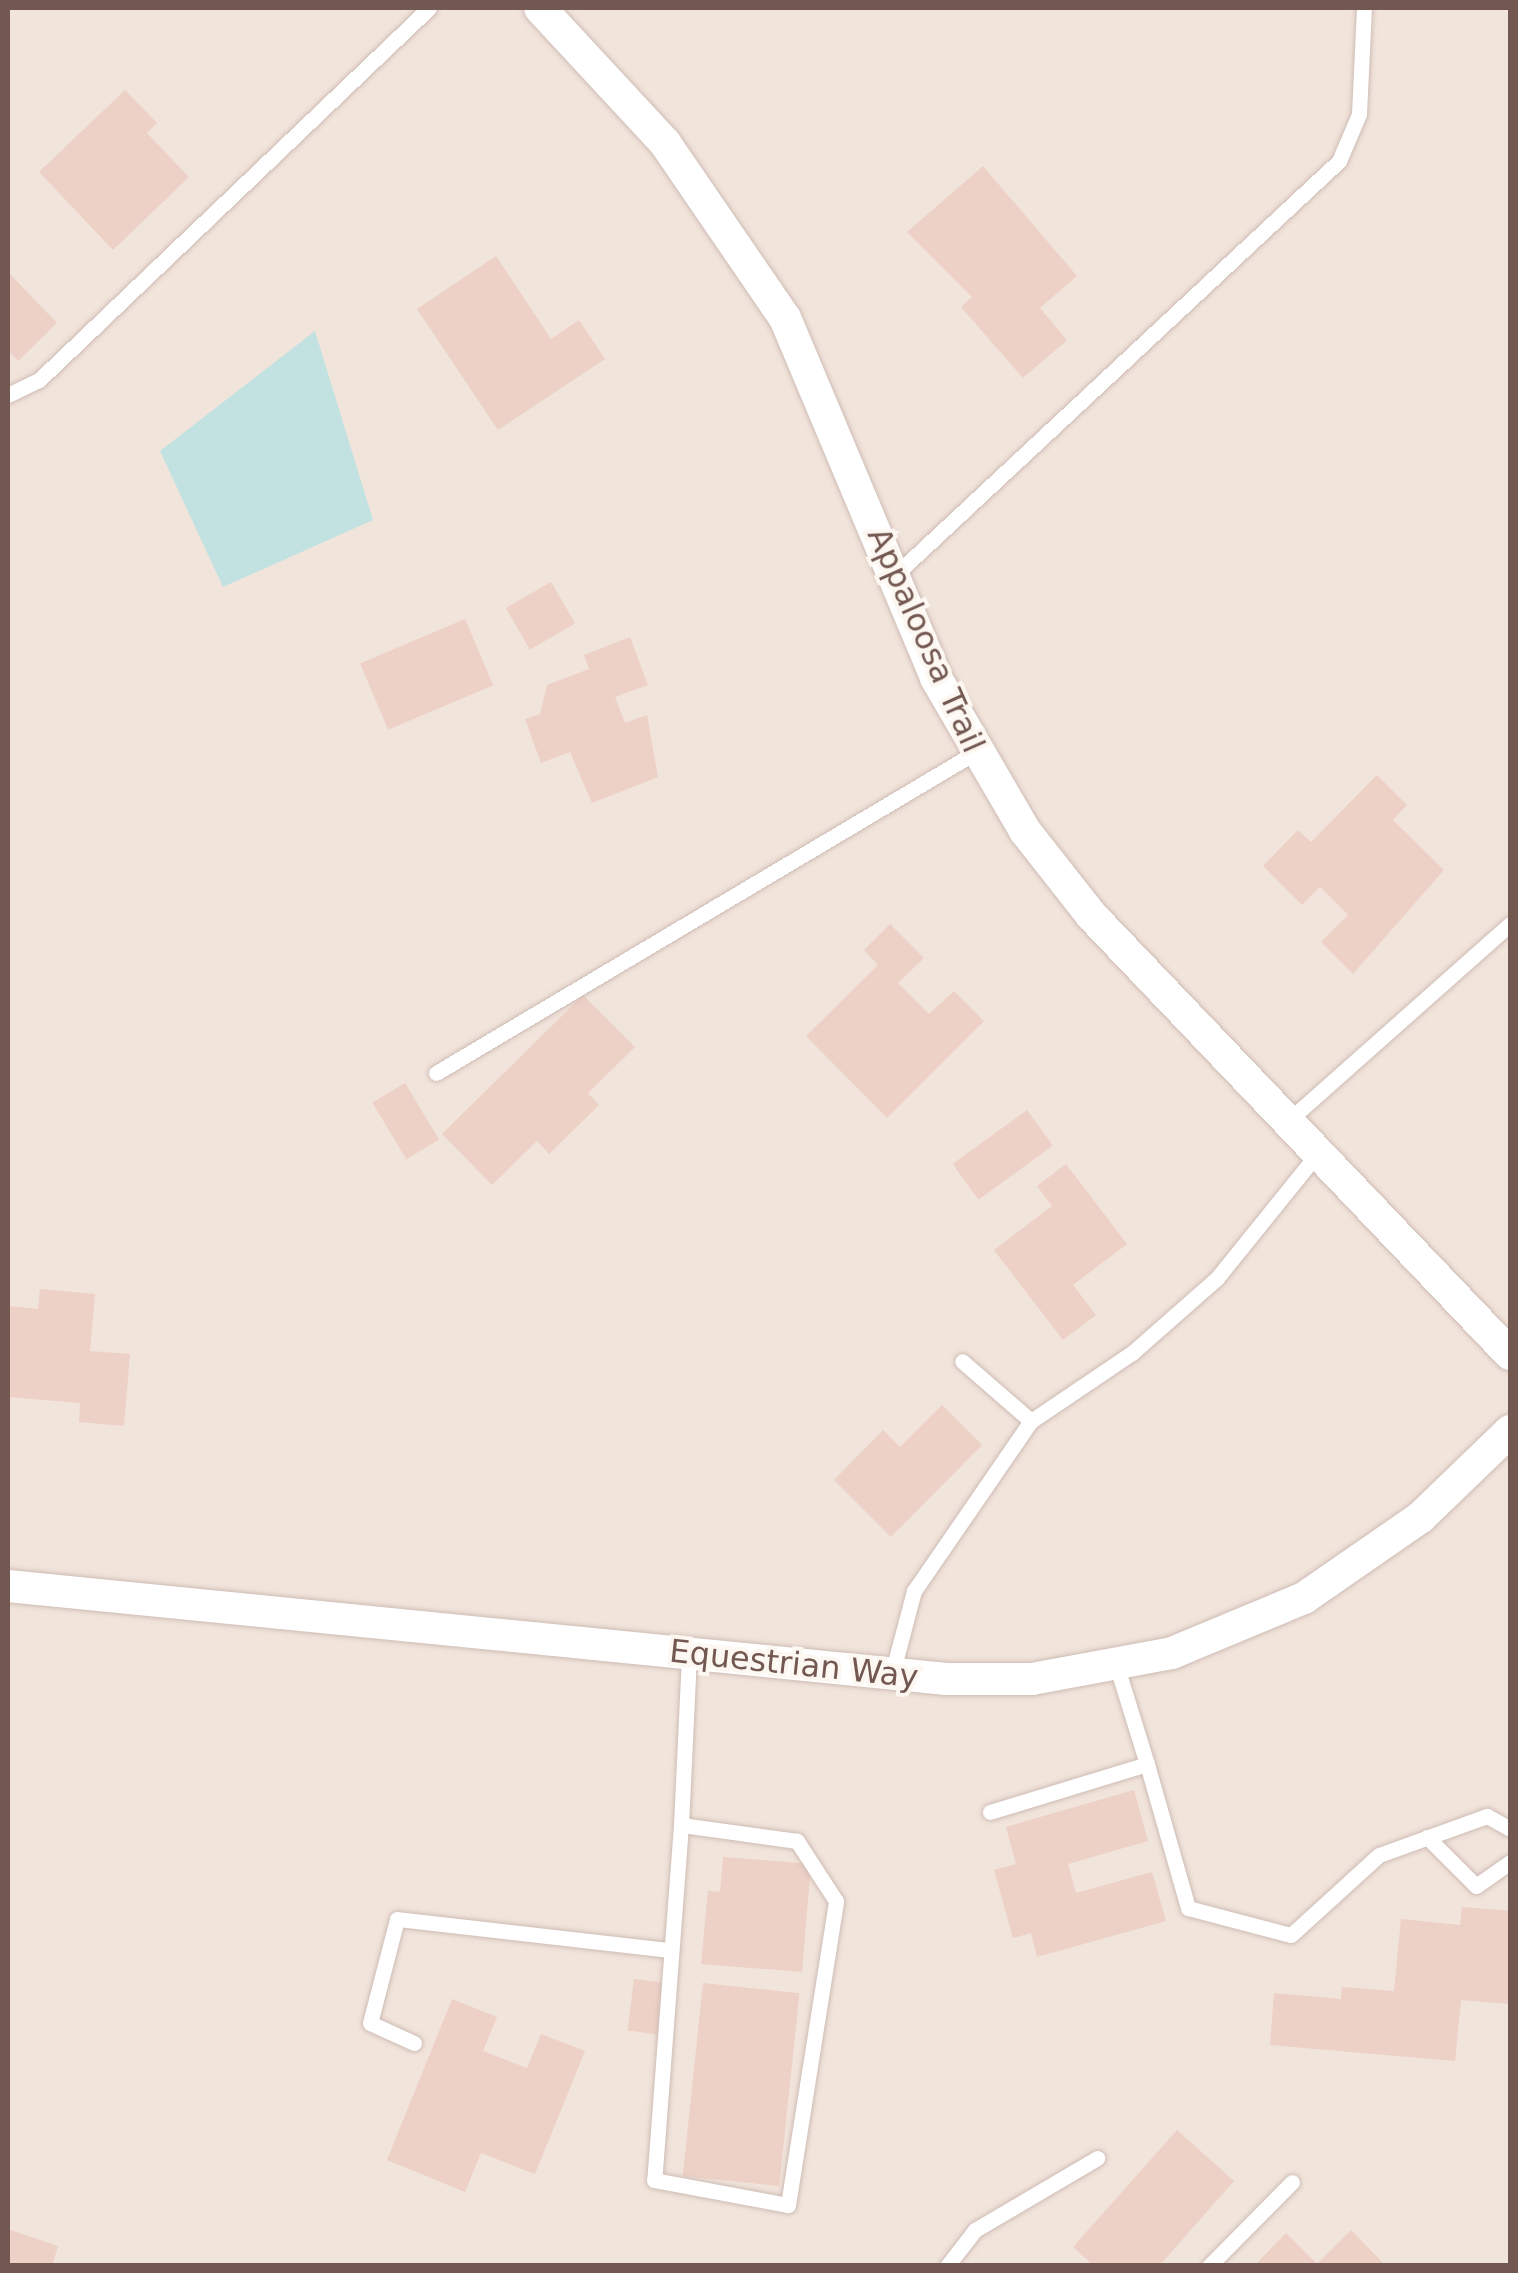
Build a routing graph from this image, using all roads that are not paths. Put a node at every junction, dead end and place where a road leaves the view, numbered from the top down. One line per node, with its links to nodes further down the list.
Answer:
1 (428, 8): 4 (lane)
2 (540, 8): 5 (street, Appaloosa Trail)
3 (1364, 8): 5 (lane)
4 (8, 395)
5 (894, 576): 6 (street, Appaloosa Trail)
6 (976, 752): 8 (lane); 9 (street, Appaloosa Trail)
7 (1510, 924): 9 (lane)
8 (436, 1073)
9 (1288, 1121): 10 (street, Appaloosa Trail)
10 (1318, 1152): 11 (street, Appaloosa Trail); 13 (lane)
11 (1510, 1354)
12 (962, 1361): 13 (lane)
13 (1031, 1421): 18 (lane)
14 (1510, 1431): 17 (street, Equestrian Way)
15 (8, 1586): 16 (street, Equestrian Way)
16 (688, 1654): 18 (street, Equestrian Way); 21 (lane)
17 (1116, 1667): 18 (street, Equestrian Way); 19 (lane)
18 (892, 1674)
19 (1147, 1764): 20 (lane); 23 (lane)
20 (990, 1812)
21 (681, 1825): 25 (lane); 25 (lane)
22 (1510, 1830): 23 (lane)
23 (1426, 1836): 24 (lane)
24 (1510, 1862)
25 (671, 1950): 26 (lane)
26 (414, 2043)
27 (1096, 2158): 29 (lane)
28 (1292, 2182): 30 (lane)
29 (948, 2266)
30 (1209, 2266)

